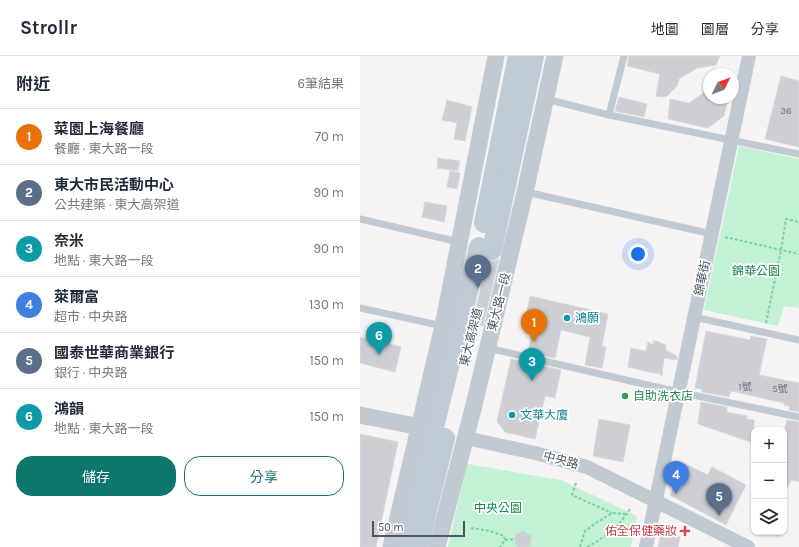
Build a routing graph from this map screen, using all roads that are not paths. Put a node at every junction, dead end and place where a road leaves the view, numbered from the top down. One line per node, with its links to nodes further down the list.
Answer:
1 (496, 56): 14 (street)
2 (518, 56): 15 (main road, 東大高架道)
3 (534, 56): 15 (main road, 東大高架道)
4 (555, 56): 7 (street, 東大路一段)
5 (624, 56): 8 (lane)
6 (749, 56): 9 (street, 錦華街)
7 (546, 99): 8 (lane); 11 (street, 東大路一段)
8 (609, 115): 9 (lane)
9 (732, 139): 10 (lane); 13 (street, 錦華街)
10 (799, 154)
11 (525, 192): 13 (lane); 20 (street, 東大路一段)
12 (360, 219): 14 (lane)
13 (712, 234): 17 (street, 錦華街)
14 (460, 242): 18 (street)
15 (486, 248): 31 (main road, 東大高架道, bridge); 32 (main road, 東大高架道, bridge)
16 (360, 308): 18 (lane)
17 (694, 317): 19 (lane); 21 (street, 錦華街)
18 (443, 326): 24 (street)
19 (799, 340)
20 (488, 348): 21 (lane); 25 (street, 東大路一段)
21 (678, 392): 23 (lane); 28 (street, 錦華街)
22 (360, 415): 24 (street, 中央路)
23 (799, 417)
24 (419, 427): 25 (street, 中央路); 30 (street)
25 (452, 434): 26 (lane); 27 (lane); 28 (street, 中央路); 33 (street, 東大路一段)
26 (434, 448)
27 (448, 454)
28 (655, 501): 29 (street, 中央路); 34 (street, 錦華街)
29 (729, 543): 35 (street, 中央路)
30 (391, 547)
31 (404, 547)
32 (418, 547)
33 (437, 547)
34 (646, 547)
35 (748, 547)

